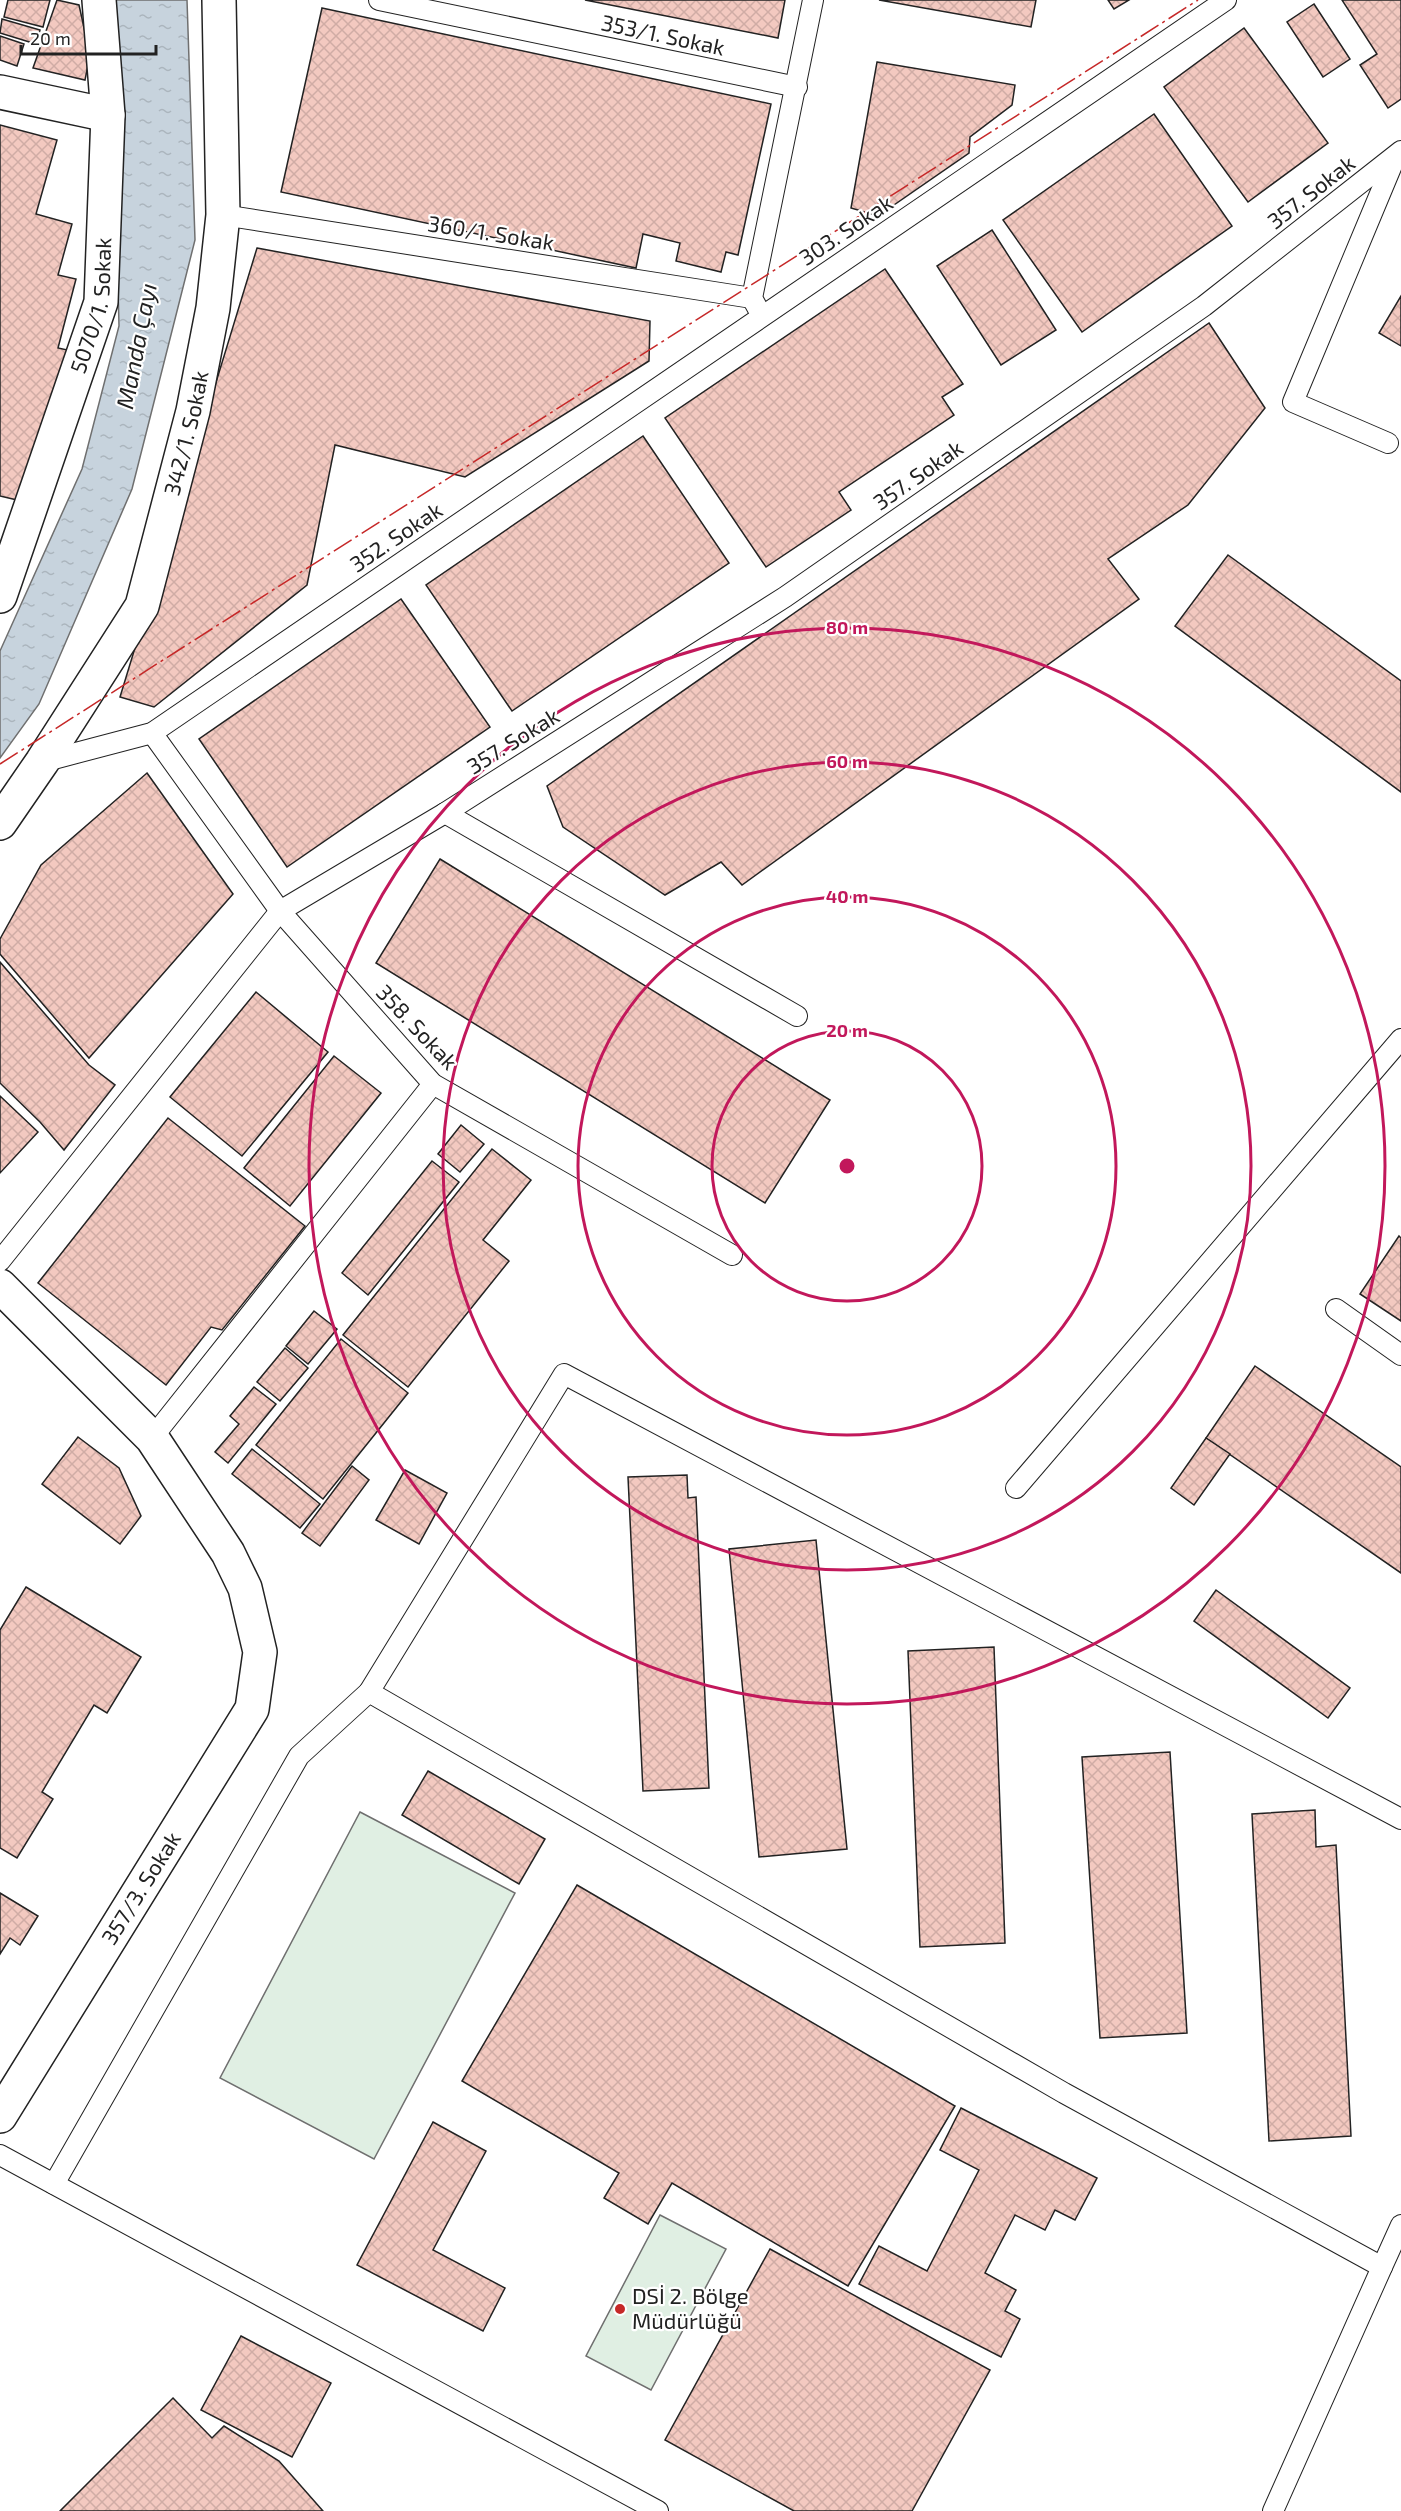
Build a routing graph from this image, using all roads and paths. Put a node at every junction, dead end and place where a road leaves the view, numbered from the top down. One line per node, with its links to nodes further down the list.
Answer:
1 (99, 0): 8 (street, 5070/1. Sokak)
2 (219, 0): 10 (street, 342/1. Sokak)
3 (379, 0): 6 (lane, 353/1. Sokak)
4 (813, 0): 6 (lane, 303. Sokak)
5 (1226, 0): 12 (lane, 303. Sokak)
6 (797, 87): 11 (lane, 303. Sokak)
7 (0, 92): 8 (street)
8 (108, 115): 14 (street, 5070/1. Sokak)
9 (1399, 153): 13 (lane); 17 (lane, 357. Sokak)
10 (223, 215): 11 (lane, 360/1. Sokak); 16 (street, 342/1. Sokak)
11 (752, 298): 12 (lane)
12 (761, 317): 15 (lane, 352. Sokak)
13 (1388, 443)
14 (0, 596)
15 (152, 733): 16 (lane, 352. Sokak); 19 (lane, 358. Sokak)
16 (42, 762): 18 (street, 342/1. Sokak)
17 (446, 813): 19 (lane, 357. Sokak); 20 (lane)
18 (0, 823)
19 (280, 911): 22 (lane, 358. Sokak); 24 (lane)
20 (797, 1016)
21 (1401, 1039): 29 (lane)
22 (433, 1084): 23 (lane, 358. Sokak); 28 (lane)
23 (732, 1255)
24 (0, 1261)
25 (0, 1286): 28 (street)
26 (1336, 1309): 27 (lane)
27 (1401, 1355)
28 (152, 1438): 32 (street, 357/3. Sokak)
29 (1016, 1488)
30 (369, 1692): 31 (lane); 34 (lane); 36 (lane)
31 (1401, 1819)
32 (0, 2116)
33 (0, 2155): 34 (lane)
34 (54, 2184): 37 (lane)
35 (1401, 2225): 36 (lane)
36 (1382, 2267): 38 (lane)
37 (658, 2511)
38 (1273, 2511)

